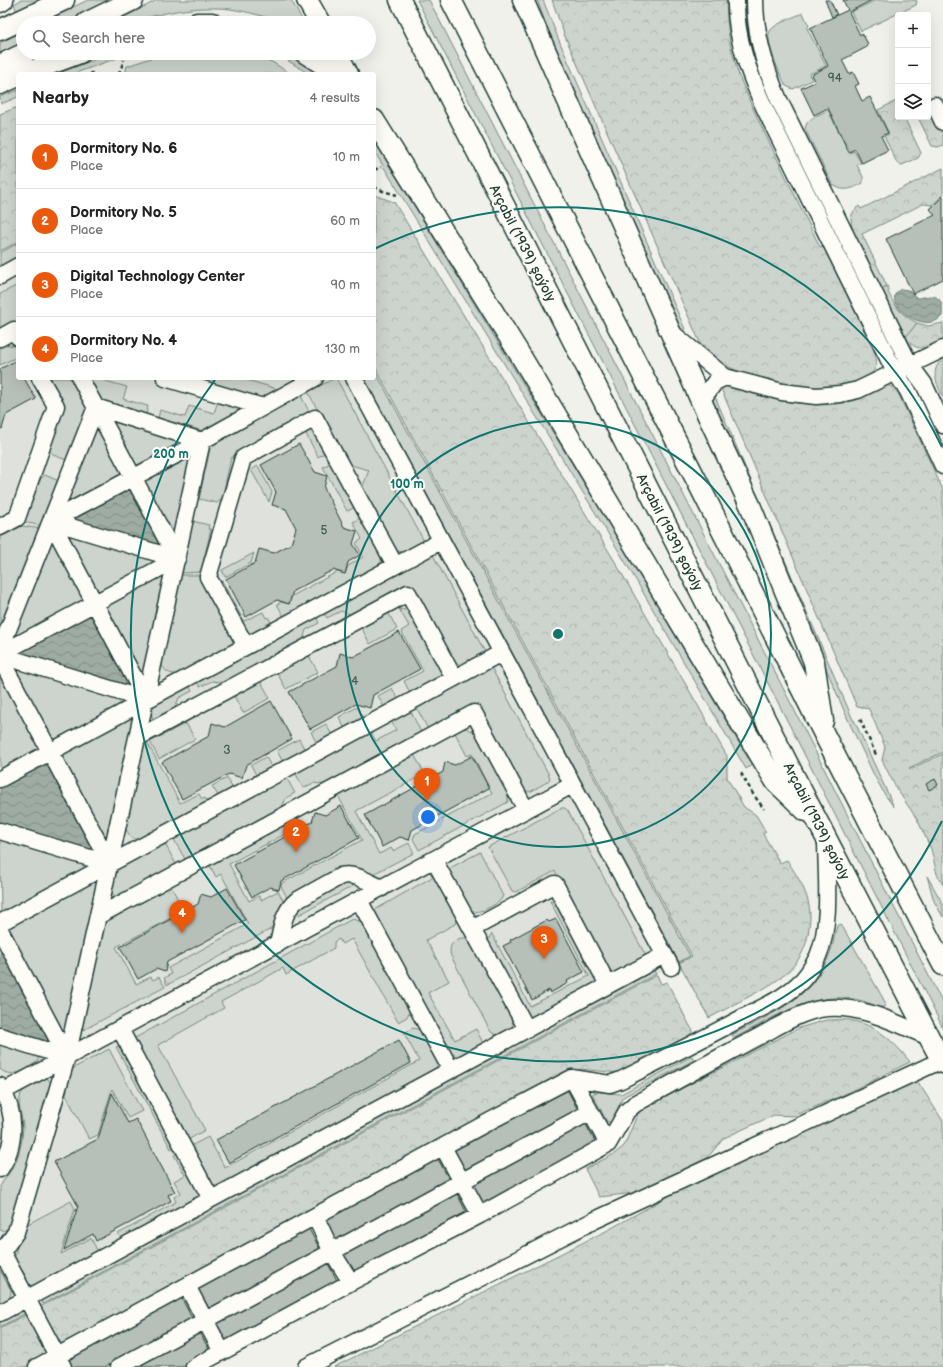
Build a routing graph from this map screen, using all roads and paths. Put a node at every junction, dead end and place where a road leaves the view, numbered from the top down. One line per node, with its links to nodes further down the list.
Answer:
1 (3, 0): 10 (main road)
2 (64, 0): 11 (main road)
3 (133, 0): 12 (main road)
4 (307, 0): 13 (main road)
5 (400, 0): 79 (main road, Arçabil (1939) şaýoly)
6 (451, 0): 71 (main road)
7 (523, 0): 37 (main road)
8 (736, 0): 42 (lane)
9 (755, 0): 41 (lane)
10 (0, 2)
11 (30, 16)
12 (100, 16)
13 (316, 16)
14 (16, 22): 15 (main road)
15 (0, 30)
16 (16, 57): 21 (main road)
17 (61, 60): 22 (main road)
18 (124, 60): 23 (path)
19 (316, 60): 24 (main road)
20 (341, 60): 25 (main road)
21 (0, 65)
22 (29, 72)
23 (120, 72)
24 (330, 72)
25 (347, 72)
26 (16, 77): 27 (main road)
27 (0, 84)
28 (935, 105): 29 (lane)
29 (943, 122)
30 (376, 123): 79 (main road)
31 (381, 167): 32 (path)
32 (376, 169)
33 (376, 188): 34 (path)
34 (397, 195)
35 (16, 267): 36 (lane)
36 (0, 276)
37 (671, 332): 43 (lane); 49 (main road)
38 (16, 334): 39 (lane)
39 (0, 338)
40 (943, 349): 41 (lane)
41 (910, 365): 42 (lane); 52 (lane)
42 (895, 372): 43 (lane); 54 (lane)
43 (725, 377): 49 (lane)
44 (41, 380): 57 (lane)
45 (81, 380): 50 (lane)
46 (172, 380): 51 (lane)
47 (311, 380): 51 (lane)
48 (355, 380): 58 (lane)
49 (701, 401): 71 (main road)
50 (96, 407): 53 (lane); 55 (lane); 56 (lane)
51 (263, 407): 53 (lane)
52 (943, 425)
53 (202, 441): 55 (lane); 59 (lane)
54 (943, 466)
55 (134, 477): 56 (lane); 59 (lane)
56 (51, 521): 59 (lane); 61 (lane); 63 (lane)
57 (0, 527)
58 (441, 540): 60 (lane); 64 (lane)
59 (177, 559): 61 (lane); 68 (lane)
60 (395, 565): 62 (lane); 62 (lane)
61 (95, 603): 65 (lane); 68 (lane)
62 (246, 646): 68 (lane)
63 (0, 650)
64 (501, 652): 67 (lane); 76 (lane)
65 (0, 654): 68 (lane)
66 (0, 658): 72 (lane)
67 (454, 678): 70 (lane); 82 (lane)
68 (146, 700): 70 (lane); 72 (lane)
69 (860, 719): 73 (path)
70 (137, 738): 82 (lane)
71 (826, 738): 87 (main road)
72 (50, 752): 75 (lane); 82 (lane)
73 (877, 757)
74 (741, 773): 77 (path)
75 (0, 779)
76 (572, 785): 78 (lane); 93 (lane)
77 (764, 809)
78 (526, 810): 81 (lane); 85 (lane)
79 (822, 830): 97 (main road, Arçabil (1939) şaýoly); 101 (lane)
80 (0, 831): 82 (lane)
81 (434, 860): 83 (lane); 88 (lane)
82 (110, 864): 85 (lane); 86 (lane)
83 (382, 888): 84 (lane); 90 (lane)
84 (359, 900): 90 (lane); 100 (lane)
85 (98, 916): 98 (lane)
86 (0, 923)
87 (924, 925): 91 (main road); 92 (main road)
88 (472, 929): 93 (lane); 95 (lane)
89 (0, 930): 98 (lane)
90 (278, 944): 94 (lane)
91 (943, 952)
92 (943, 965)
93 (608, 985): 95 (lane)
94 (120, 1029): 98 (lane); 108 (lane)
95 (527, 1029): 100 (lane)
96 (0, 1036): 98 (lane)
97 (929, 1037): 99 (main road, Arçabil (1939) şaýoly); 104 (lane)
98 (68, 1057): 102 (lane); 111 (lane)
99 (942, 1061): 123 (lane)
100 (451, 1070): 108 (lane)
101 (572, 1078): 103 (lane); 105 (lane)
102 (2, 1088): 106 (lane)
103 (590, 1112): 104 (lane); 107 (lane)
104 (608, 1144): 109 (lane)
105 (443, 1147): 107 (lane); 110 (lane)
106 (0, 1170)
107 (461, 1181): 109 (lane); 112 (lane)
108 (211, 1199): 115 (lane)
109 (480, 1215): 113 (lane)
110 (315, 1216): 112 (lane); 114 (lane)
111 (1, 1251): 115 (lane)
112 (332, 1252): 113 (lane); 117 (lane)
113 (351, 1282): 118 (lane)
114 (187, 1286): 117 (lane); 119 (lane)
115 (26, 1299): 116 (lane); 119 (lane)
116 (0, 1313)
117 (205, 1320): 118 (lane); 121 (lane)
118 (222, 1352): 122 (lane)
119 (60, 1362): 120 (lane)
120 (37, 1367)
121 (119, 1367)
122 (194, 1367)
123 (306, 1367)

